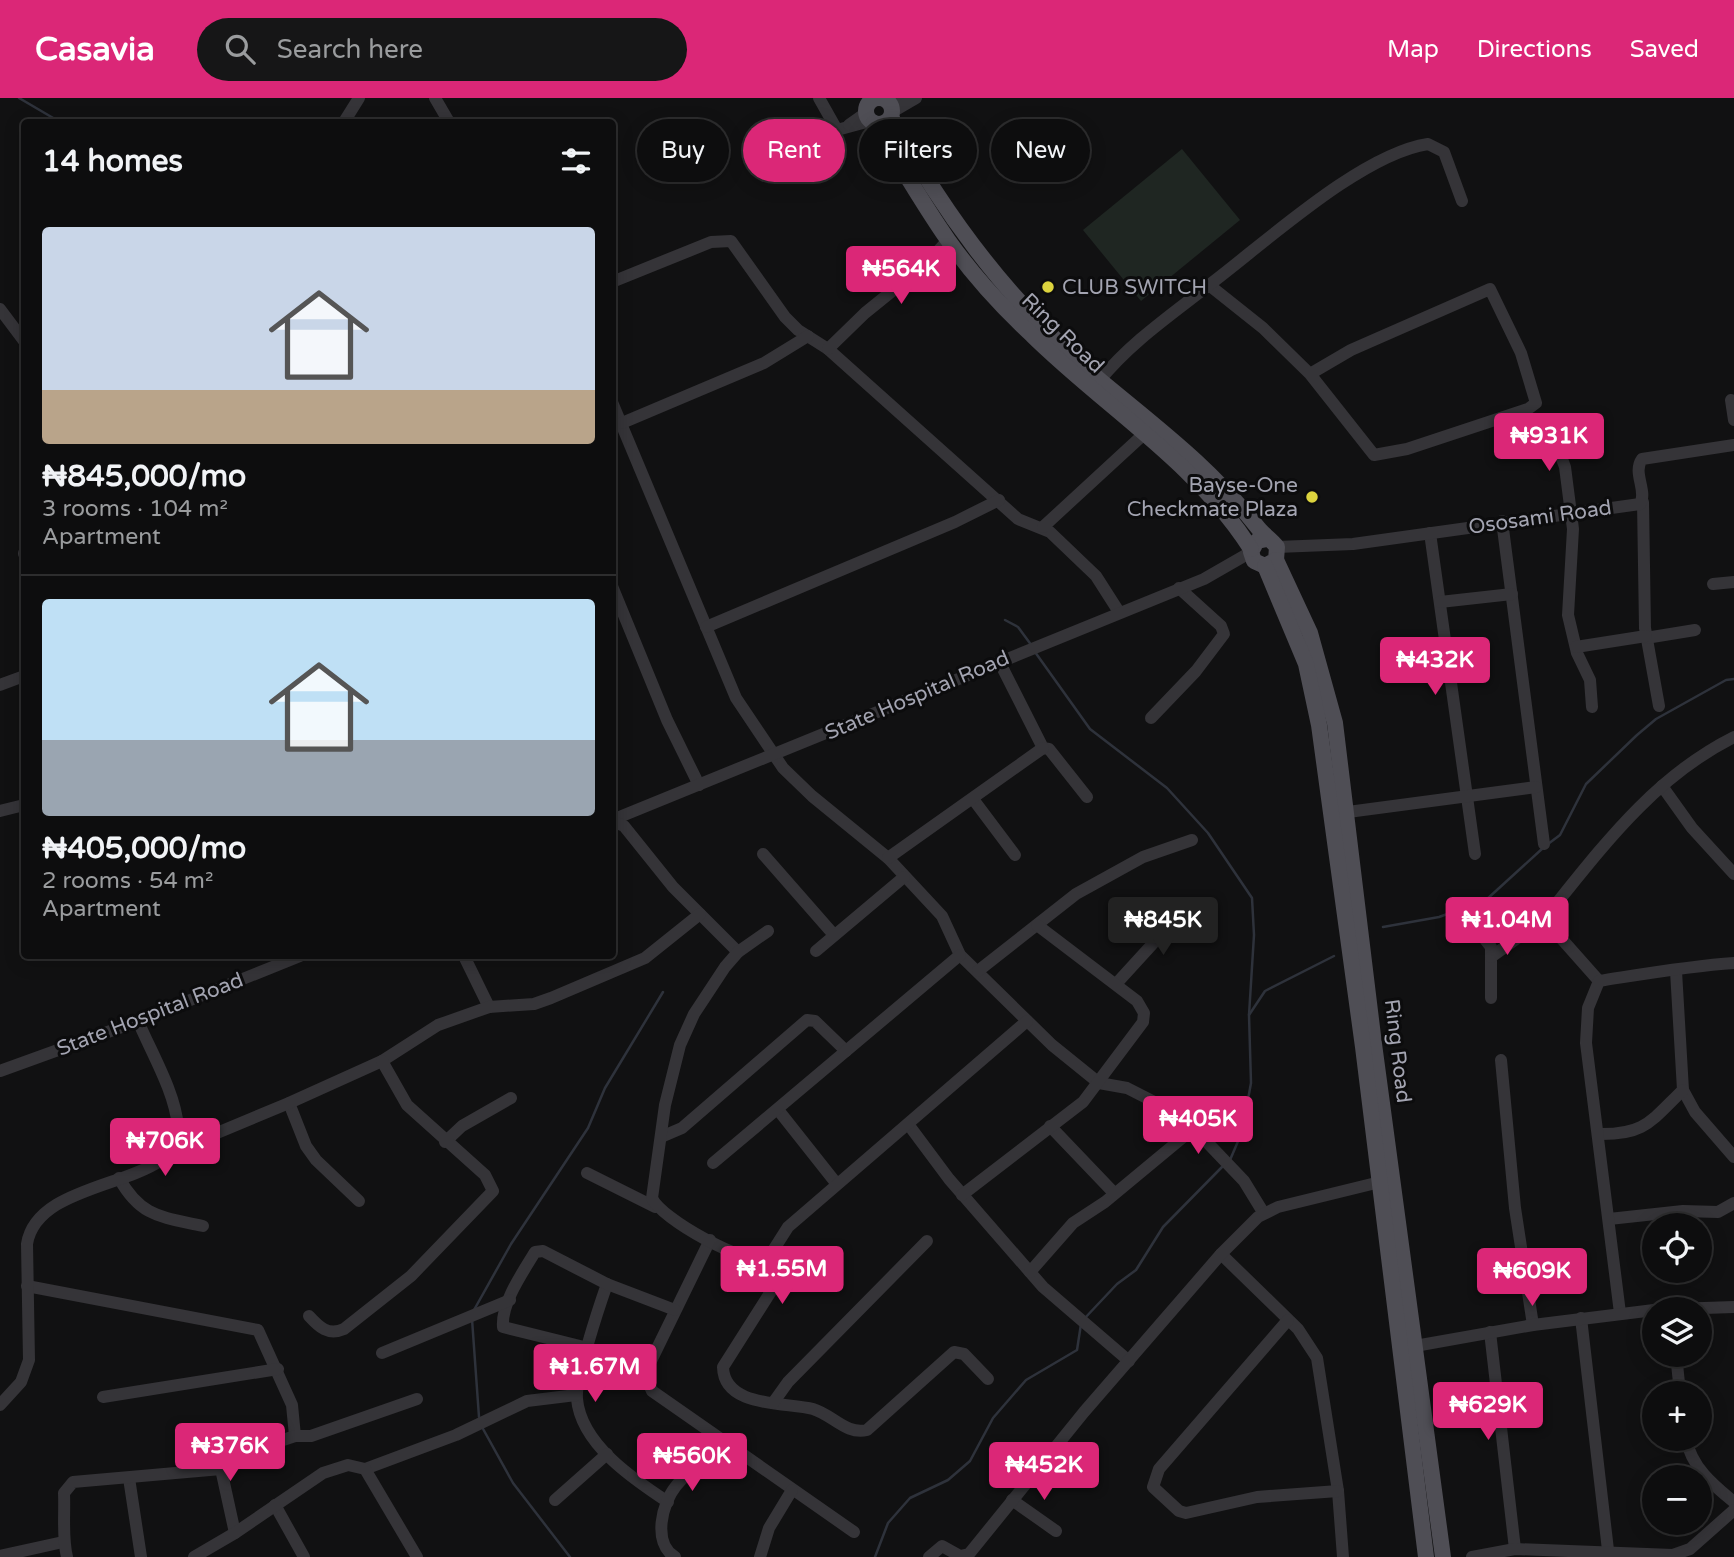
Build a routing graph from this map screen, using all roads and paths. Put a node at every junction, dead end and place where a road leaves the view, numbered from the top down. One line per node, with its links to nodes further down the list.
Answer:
1 (359, 98): 7 (street)
2 (435, 98): 8 (street)
3 (819, 98): 6 (street)
4 (916, 98): 5 (street)
5 (891, 105): 6 (main road); 6 (main road); 18 (main road, Ring Road)
6 (868, 113): 10 (main road, Ring Road)
7 (346, 119)
8 (447, 119)
9 (1462, 201): 12 (street)
10 (948, 240): 16 (street); 24 (main road, Ring Road)
11 (616, 280): 14 (street)
12 (1209, 285): 17 (street); 18 (street)
13 (0, 309): 15 (street)
14 (808, 336): 16 (street); 22 (street)
15 (21, 337)
16 (828, 349): 26 (street)
17 (1310, 374): 17 (street)
18 (1100, 380): 32 (main road, Ring Road)
19 (1731, 400): 21 (street)
20 (616, 410): 22 (street)
21 (1734, 420)
22 (622, 423): 40 (street)
23 (1550, 427): 28 (street)
24 (1144, 434): 30 (street); 32 (main road, Ring Road)
25 (1734, 445): 27 (street, Ososami Road)
26 (999, 500): 30 (street); 40 (street)
27 (1643, 502): 28 (street, Ososami Road); 42 (street)
28 (1571, 512): 29 (street, Ososami Road); 43 (street)
29 (1502, 521): 31 (street, Ososami Road); 36 (street)
30 (1043, 527): 39 (street)
31 (1430, 533): 32 (street, Ososami Road); 38 (street)
32 (1265, 554): 35 (street, State Hospital Road); 61 (main road, Ring Road); 114 (main road, Ring Road)
33 (1734, 582): 34 (street)
34 (1713, 584)
35 (1179, 588): 39 (street, State Hospital Road); 49 (street)
36 (1512, 594): 38 (street); 55 (street)
37 (616, 596): 53 (street)
38 (1440, 602): 56 (street)
39 (1119, 612): 44 (street, State Hospital Road)
40 (706, 627): 52 (street)
41 (1695, 630): 42 (street)
42 (1646, 637): 43 (street); 47 (street)
43 (1576, 647): 48 (street)
44 (999, 661): 51 (street); 52 (street, State Hospital Road)
45 (21, 677): 46 (street)
46 (0, 685)
47 (1659, 706)
48 (1592, 707)
49 (1151, 718)
50 (1734, 737): 54 (street)
51 (1043, 748): 57 (street); 58 (street)
52 (774, 756): 53 (street, State Hospital Road); 69 (street)
53 (699, 785): 62 (street, State Hospital Road)
54 (1662, 786): 70 (street); 74 (street)
55 (1536, 787): 56 (street); 65 (street)
56 (1465, 795): 61 (street); 67 (street)
57 (1087, 797)
58 (973, 799): 68 (street); 69 (street)
59 (21, 806): 60 (street)
60 (0, 811)
61 (1348, 812): 142 (main road, Ring Road)
62 (616, 819)
63 (616, 823): 72 (street)
64 (1192, 840): 75 (street)
65 (1544, 844)
66 (763, 854): 78 (street)
67 (1475, 854)
68 (1015, 855)
69 (888, 858): 71 (street)
70 (1734, 874)
71 (904, 877): 78 (street); 81 (street)
72 (700, 914): 80 (street); 91 (street)
73 (1203, 918): 89 (street)
74 (1544, 919): 82 (street); 88 (street)
75 (1037, 925): 86 (street); 89 (street)
76 (768, 931): 80 (street)
77 (1480, 933): 82 (street)
78 (834, 935): 79 (street)
79 (816, 951)
80 (738, 952): 108 (street)
81 (960, 955): 86 (street); 94 (street)
82 (1491, 957): 90 (street)
83 (465, 959): 91 (street)
84 (278, 960): 92 (street, State Hospital Road)
85 (1734, 963): 87 (street)
86 (978, 971): 93 (street)
87 (1676, 971): 88 (street); 99 (street)
88 (1599, 981): 106 (street)
89 (1116, 985): 98 (street)
90 (1491, 998)
91 (489, 1007): 96 (street)
92 (138, 1021): 97 (street, State Hospital Road); 107 (street)
93 (1027, 1021): 98 (street); 103 (street)
94 (846, 1051): 102 (street); 108 (street)
95 (1501, 1060): 140 (street)
96 (382, 1061): 101 (street); 109 (street)
97 (0, 1071)
98 (1099, 1083): 104 (street); 105 (street)
99 (1683, 1090): 106 (street); 110 (street)
100 (511, 1098): 109 (street)
101 (289, 1103): 107 (street); 118 (street)
102 (779, 1111): 111 (street); 115 (street)
103 (908, 1124): 115 (street); 117 (street)
104 (1050, 1126): 116 (street); 117 (street)
105 (1193, 1129): 116 (street); 121 (street)
106 (1598, 1133): 122 (street)
107 (178, 1136): 113 (street)
108 (661, 1137): 120 (street)
109 (445, 1142): 137 (street)
110 (1734, 1157)
111 (713, 1163)
112 (587, 1173): 120 (street)
113 (119, 1178): 123 (street); 130 (street)
114 (1380, 1181): 121 (street); 184 (main road, Ring Road)
115 (836, 1183): 127 (street)
116 (1114, 1193): 128 (street)
117 (962, 1195): 128 (street)
118 (359, 1201)
119 (1734, 1203): 122 (street)
120 (655, 1207): 124 (street)
121 (1263, 1212): 126 (street)
122 (1609, 1219): 136 (street)
123 (204, 1226)
124 (710, 1240): 127 (street); 134 (street)
125 (927, 1241): 151 (street)
126 (1220, 1254): 139 (street); 145 (street)
127 (767, 1260): 151 (street)
128 (1030, 1272): 145 (street)
129 (607, 1284): 131 (street); 134 (street); 143 (street)
130 (27, 1286): 146 (street); 152 (street)
131 (510, 1300): 143 (street); 144 (street)
132 (1734, 1307): 133 (street)
133 (1712, 1308)
134 (675, 1310): 154 (street)
135 (1642, 1311): 136 (street)
136 (1620, 1313): 138 (street)
137 (309, 1315)
138 (1581, 1318): 140 (street); 173 (street)
139 (1289, 1320): 161 (street); 161 (street)
140 (1532, 1325): 141 (street)
141 (1490, 1332): 142 (street); 172 (street)
142 (1415, 1346): 185 (main road, Ring Road)
143 (588, 1348): 148 (street)
144 (382, 1353)
145 (1129, 1361): 163 (street)
146 (278, 1369): 149 (street); 153 (street)
147 (988, 1379): 151 (street)
148 (576, 1395): 156 (street); 158 (street)
149 (103, 1397)
150 (417, 1399): 153 (street)
151 (773, 1403)
152 (0, 1405)
153 (295, 1436): 157 (street)
154 (721, 1442): 160 (street); 164 (street)
155 (1689, 1451): 165 (street)
156 (607, 1454): 162 (street); 164 (street)
157 (220, 1469): 159 (street); 170 (street)
158 (365, 1469): 166 (street); 179 (street)
159 (129, 1478): 171 (street); 176 (street)
160 (792, 1490): 169 (street); 181 (street)
161 (1338, 1491): 183 (street)
162 (555, 1500)
163 (1012, 1500): 168 (street); 182 (street)
164 (668, 1502): 180 (street)
165 (1734, 1502)
166 (275, 1505): 170 (street); 178 (street)
167 (1734, 1510): 173 (street)
168 (1056, 1531)
169 (854, 1532)
170 (235, 1533): 177 (street)
171 (63, 1542): 174 (street); 175 (street)
172 (1515, 1549): 173 (street); 186 (street)
173 (1608, 1550)
174 (0, 1556)
175 (67, 1557)
176 (141, 1557)
177 (194, 1557)
178 (304, 1557)
179 (417, 1557)
180 (675, 1557)
181 (760, 1557)
182 (929, 1557)
183 (1343, 1557)
184 (1426, 1557)
185 (1443, 1557)
186 (1472, 1557)

